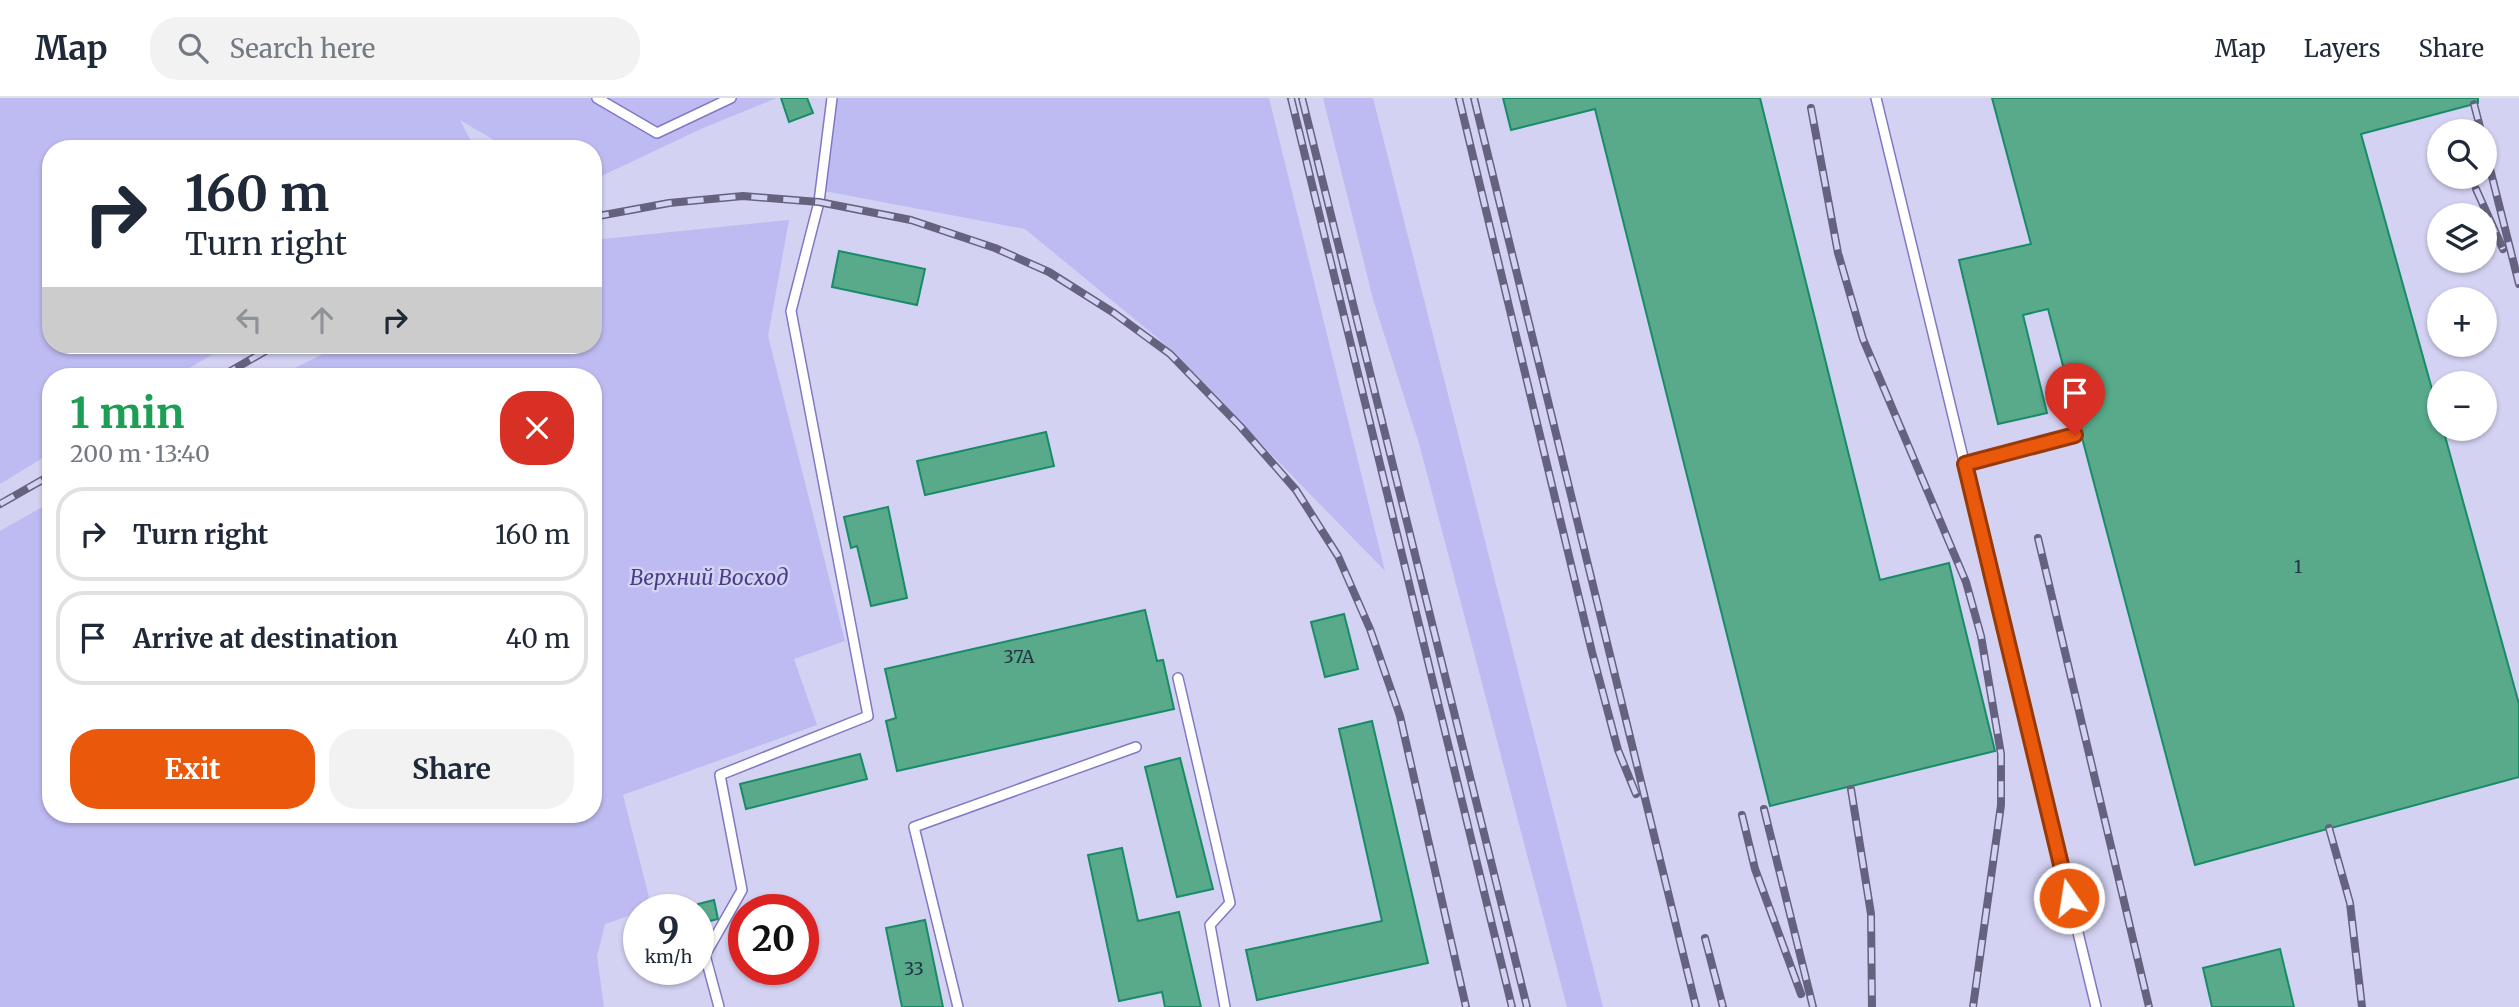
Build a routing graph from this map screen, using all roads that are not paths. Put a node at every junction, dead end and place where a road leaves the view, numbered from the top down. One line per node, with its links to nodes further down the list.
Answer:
1 (597, 98): 2 (lane)
2 (731, 98)
3 (831, 98): 9 (lane)
4 (1876, 98): 6 (lane)
5 (2075, 435): 6 (lane)
6 (1965, 464): 12 (lane)
7 (1178, 678): 11 (lane)
8 (1136, 747): 10 (lane)
9 (719, 1007)
10 (958, 1007)
11 (1225, 1007)
12 (2096, 1007)

